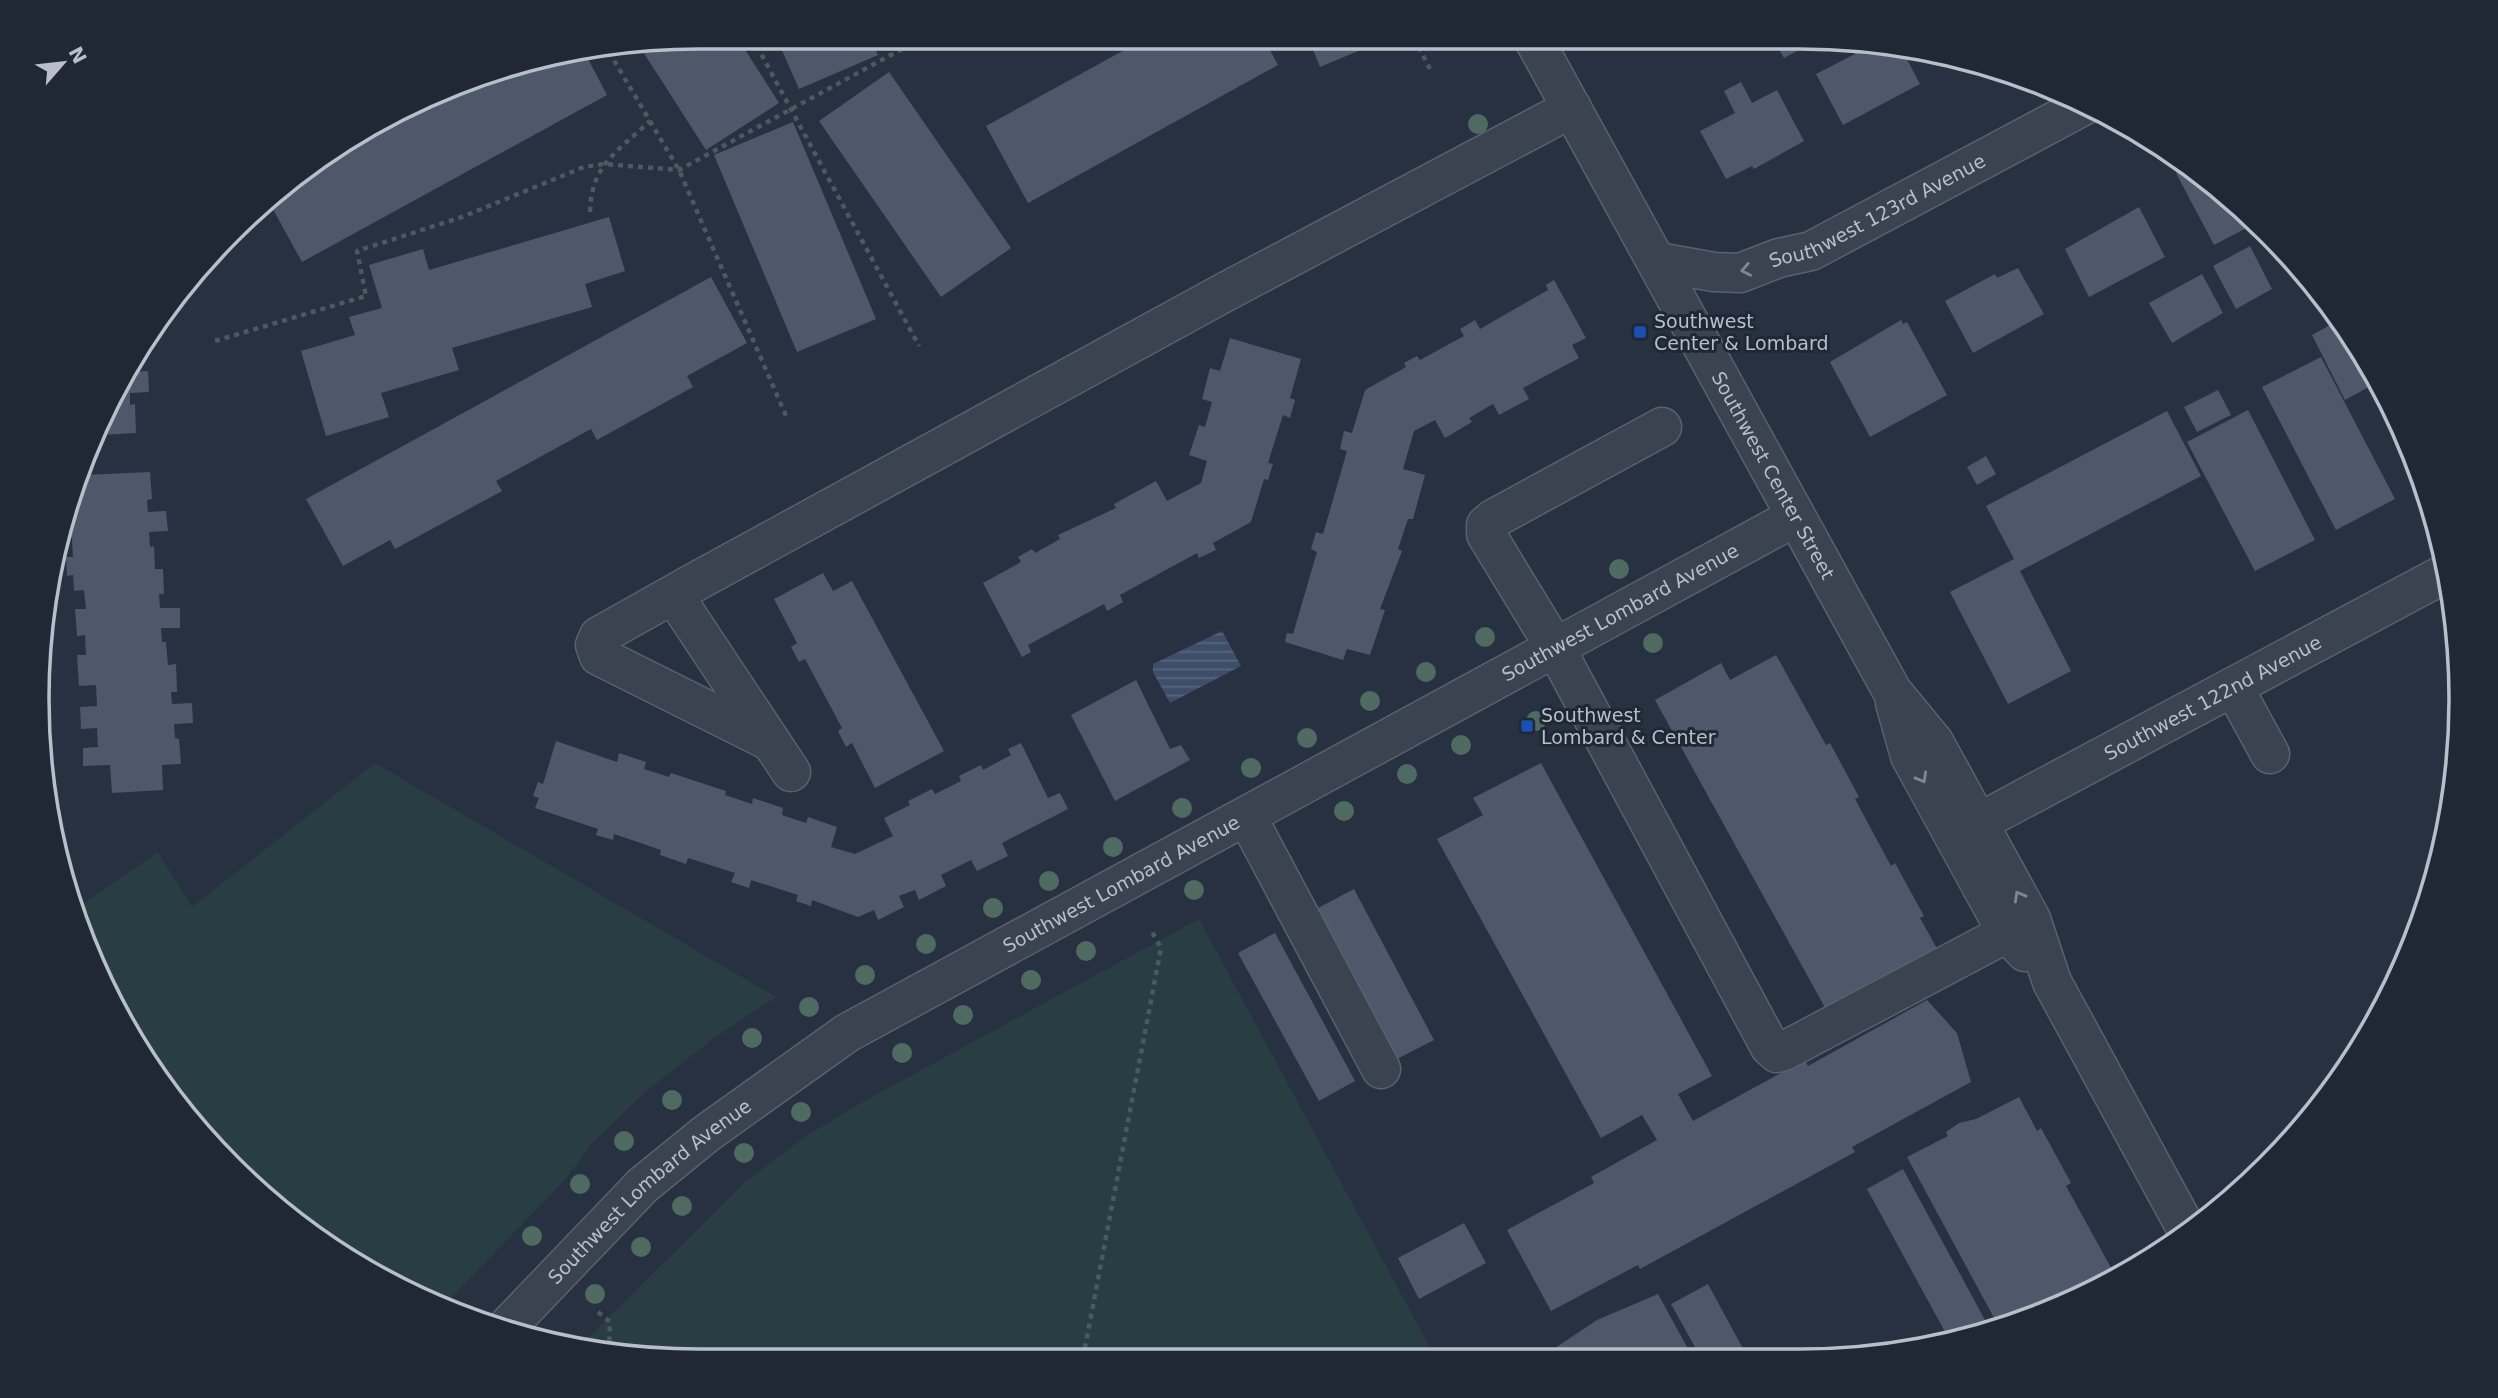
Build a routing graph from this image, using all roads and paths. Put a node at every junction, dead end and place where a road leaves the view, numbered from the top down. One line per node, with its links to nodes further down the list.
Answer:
1 (758, 49): 8 (path)
2 (902, 49): 8 (path)
3 (1420, 49): 6 (path)
4 (1539, 49): 7 (street, Southwest Center Street)
5 (611, 55): 10 (path)
6 (1430, 69)
7 (1572, 108): 14 (street, Southwest Center Street); 21 (street)
8 (789, 109): 12 (path); 16 (path)
9 (2075, 111): 14 (street, Southwest 123rd Avenue, one-way to 14)
10 (650, 121): 11 (path); 12 (path)
11 (604, 164): 12 (path); 13 (path); 15 (path)
12 (679, 170): 17 (path)
13 (590, 212)
14 (1658, 261): 19 (street, Southwest Center Street)
15 (215, 341)
16 (919, 346)
17 (787, 418)
18 (1662, 428): 22 (street)
19 (1795, 517): 22 (street, Southwest Lombard Avenue); 24 (street, Southwest Center Street)
20 (2438, 577): 23 (street, Southwest 122nd Avenue)
21 (688, 586): 21 (street)
22 (1556, 649): 26 (street, Southwest Lombard Avenue); 29 (street)
23 (2234, 688): 25 (street); 27 (street, Southwest 122nd Avenue)
24 (1892, 691): 27 (street, Southwest Center Street); 29 (street, Southwest Center Street, one-way to 29)
25 (2270, 754)
26 (1247, 817): 31 (street); 34 (street, Southwest Lombard Avenue)
27 (1979, 823): 30 (street, Southwest Center Street, one-way to 27)
28 (1152, 932): 36 (path)
29 (2007, 933): 30 (street, Southwest Center Street)
30 (2052, 982): 32 (street, Southwest Center Street)
31 (1381, 1069)
32 (2183, 1223)
33 (598, 1312): 35 (path)
34 (512, 1321)
35 (609, 1342)
36 (1085, 1349)

